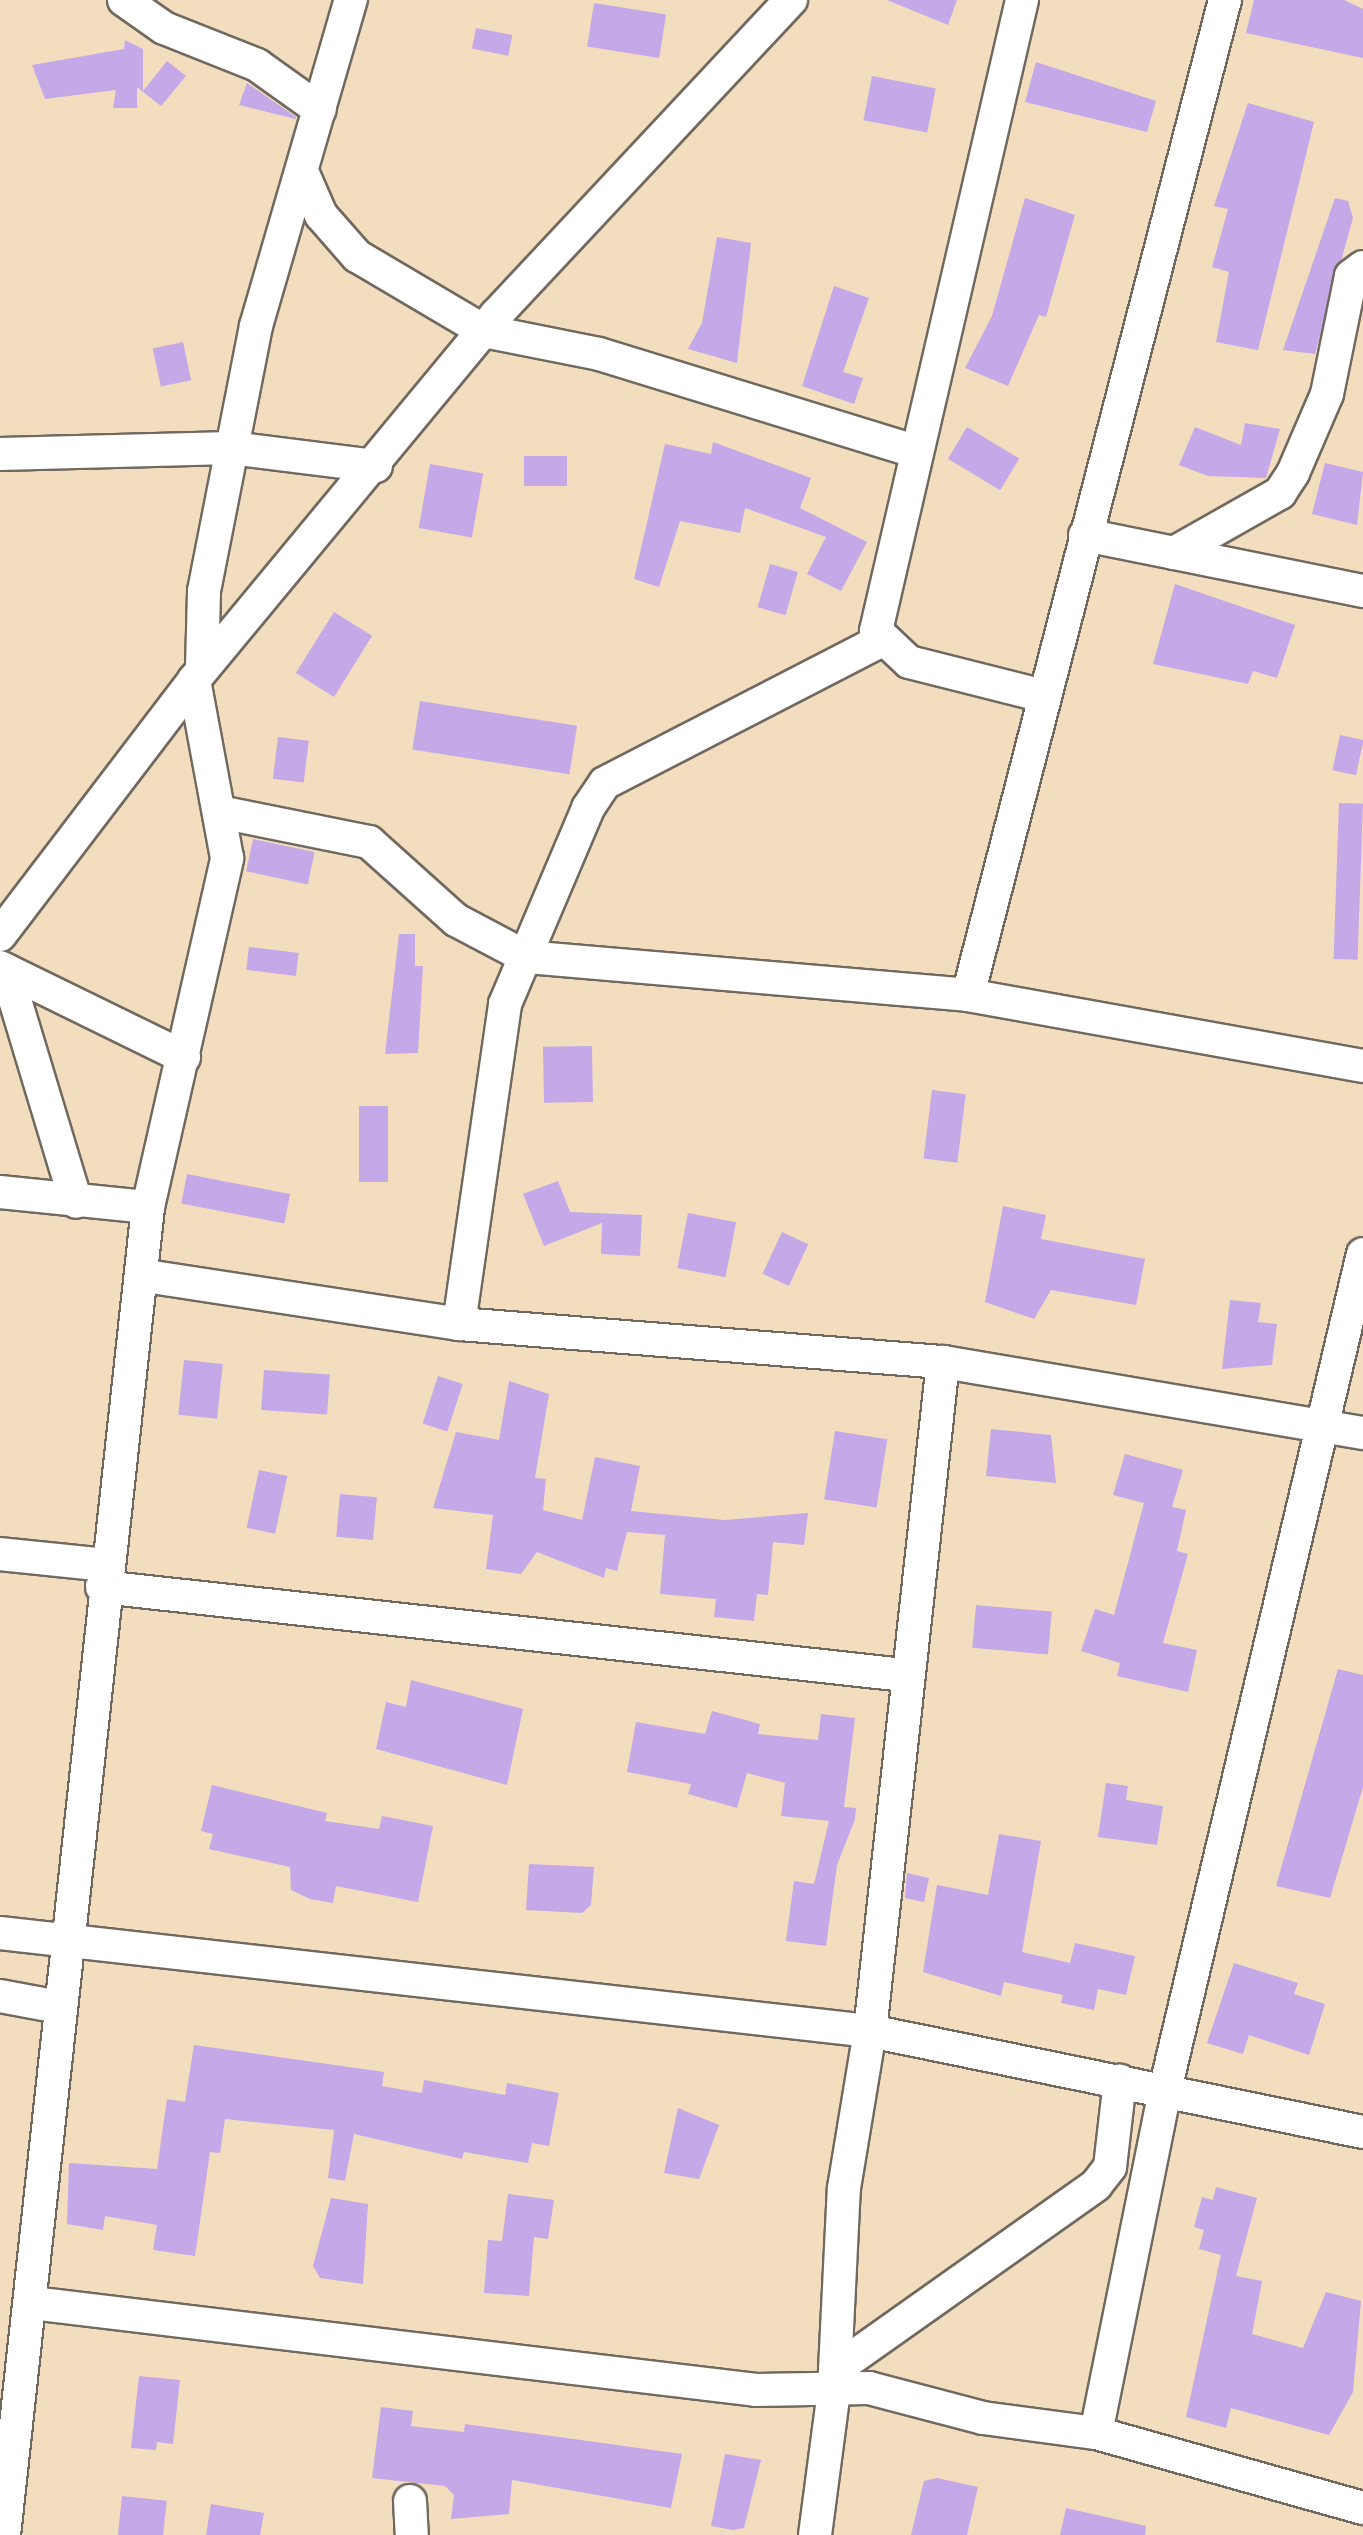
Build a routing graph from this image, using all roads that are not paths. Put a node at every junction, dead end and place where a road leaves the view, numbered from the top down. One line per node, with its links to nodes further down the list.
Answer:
1 (124, 0): 6 (street)
2 (351, 0): 6 (street)
3 (791, 0): 9 (street)
4 (1022, 0): 11 (street)
5 (1225, 0): 14 (street)
6 (320, 110): 7 (street)
7 (304, 176): 9 (street); 10 (street)
8 (1363, 267): 15 (street)
9 (484, 331): 11 (street); 13 (street)
10 (231, 448): 12 (street); 13 (street); 18 (street)
11 (912, 450): 17 (street)
12 (0, 454)
13 (376, 466): 18 (street)
14 (1085, 535): 15 (street); 19 (street)
15 (1174, 553): 16 (street)
16 (1363, 591)
17 (880, 641): 19 (street); 22 (street)
18 (198, 674): 20 (street); 21 (street)
19 (1043, 696): 24 (street)
20 (225, 813): 22 (street); 25 (street)
21 (0, 935)
22 (526, 957): 24 (street); 32 (street)
23 (3, 969): 25 (street); 28 (street)
24 (968, 996): 26 (street)
25 (184, 1058): 29 (street)
26 (1363, 1066)
27 (0, 1192): 28 (street)
28 (76, 1202): 29 (street)
29 (148, 1207): 31 (street)
30 (1363, 1254): 34 (street)
31 (146, 1276): 32 (street); 37 (street)
32 (459, 1324): 33 (street)
33 (943, 1362): 34 (street); 38 (street)
34 (1322, 1426): 35 (street); 45 (street)
35 (1363, 1433)
36 (0, 1554): 37 (street)
37 (104, 1576): 38 (street); 40 (street)
38 (904, 1675): 43 (street)
39 (0, 1934): 40 (street)
40 (65, 1937): 42 (street); 43 (street)
41 (0, 1996): 42 (street)
42 (59, 2007): 47 (street)
43 (870, 2032): 44 (street); 48 (street)
44 (1120, 2081): 45 (street); 48 (street)
45 (1165, 2090): 46 (street); 49 (street)
46 (1363, 2132)
47 (32, 2303): 48 (street); 52 (street)
48 (835, 2380): 49 (street); 54 (street)
49 (1096, 2433): 51 (street)
50 (410, 2500): 53 (street)
51 (1363, 2508)
52 (4, 2535)
53 (412, 2535)
54 (815, 2535)

